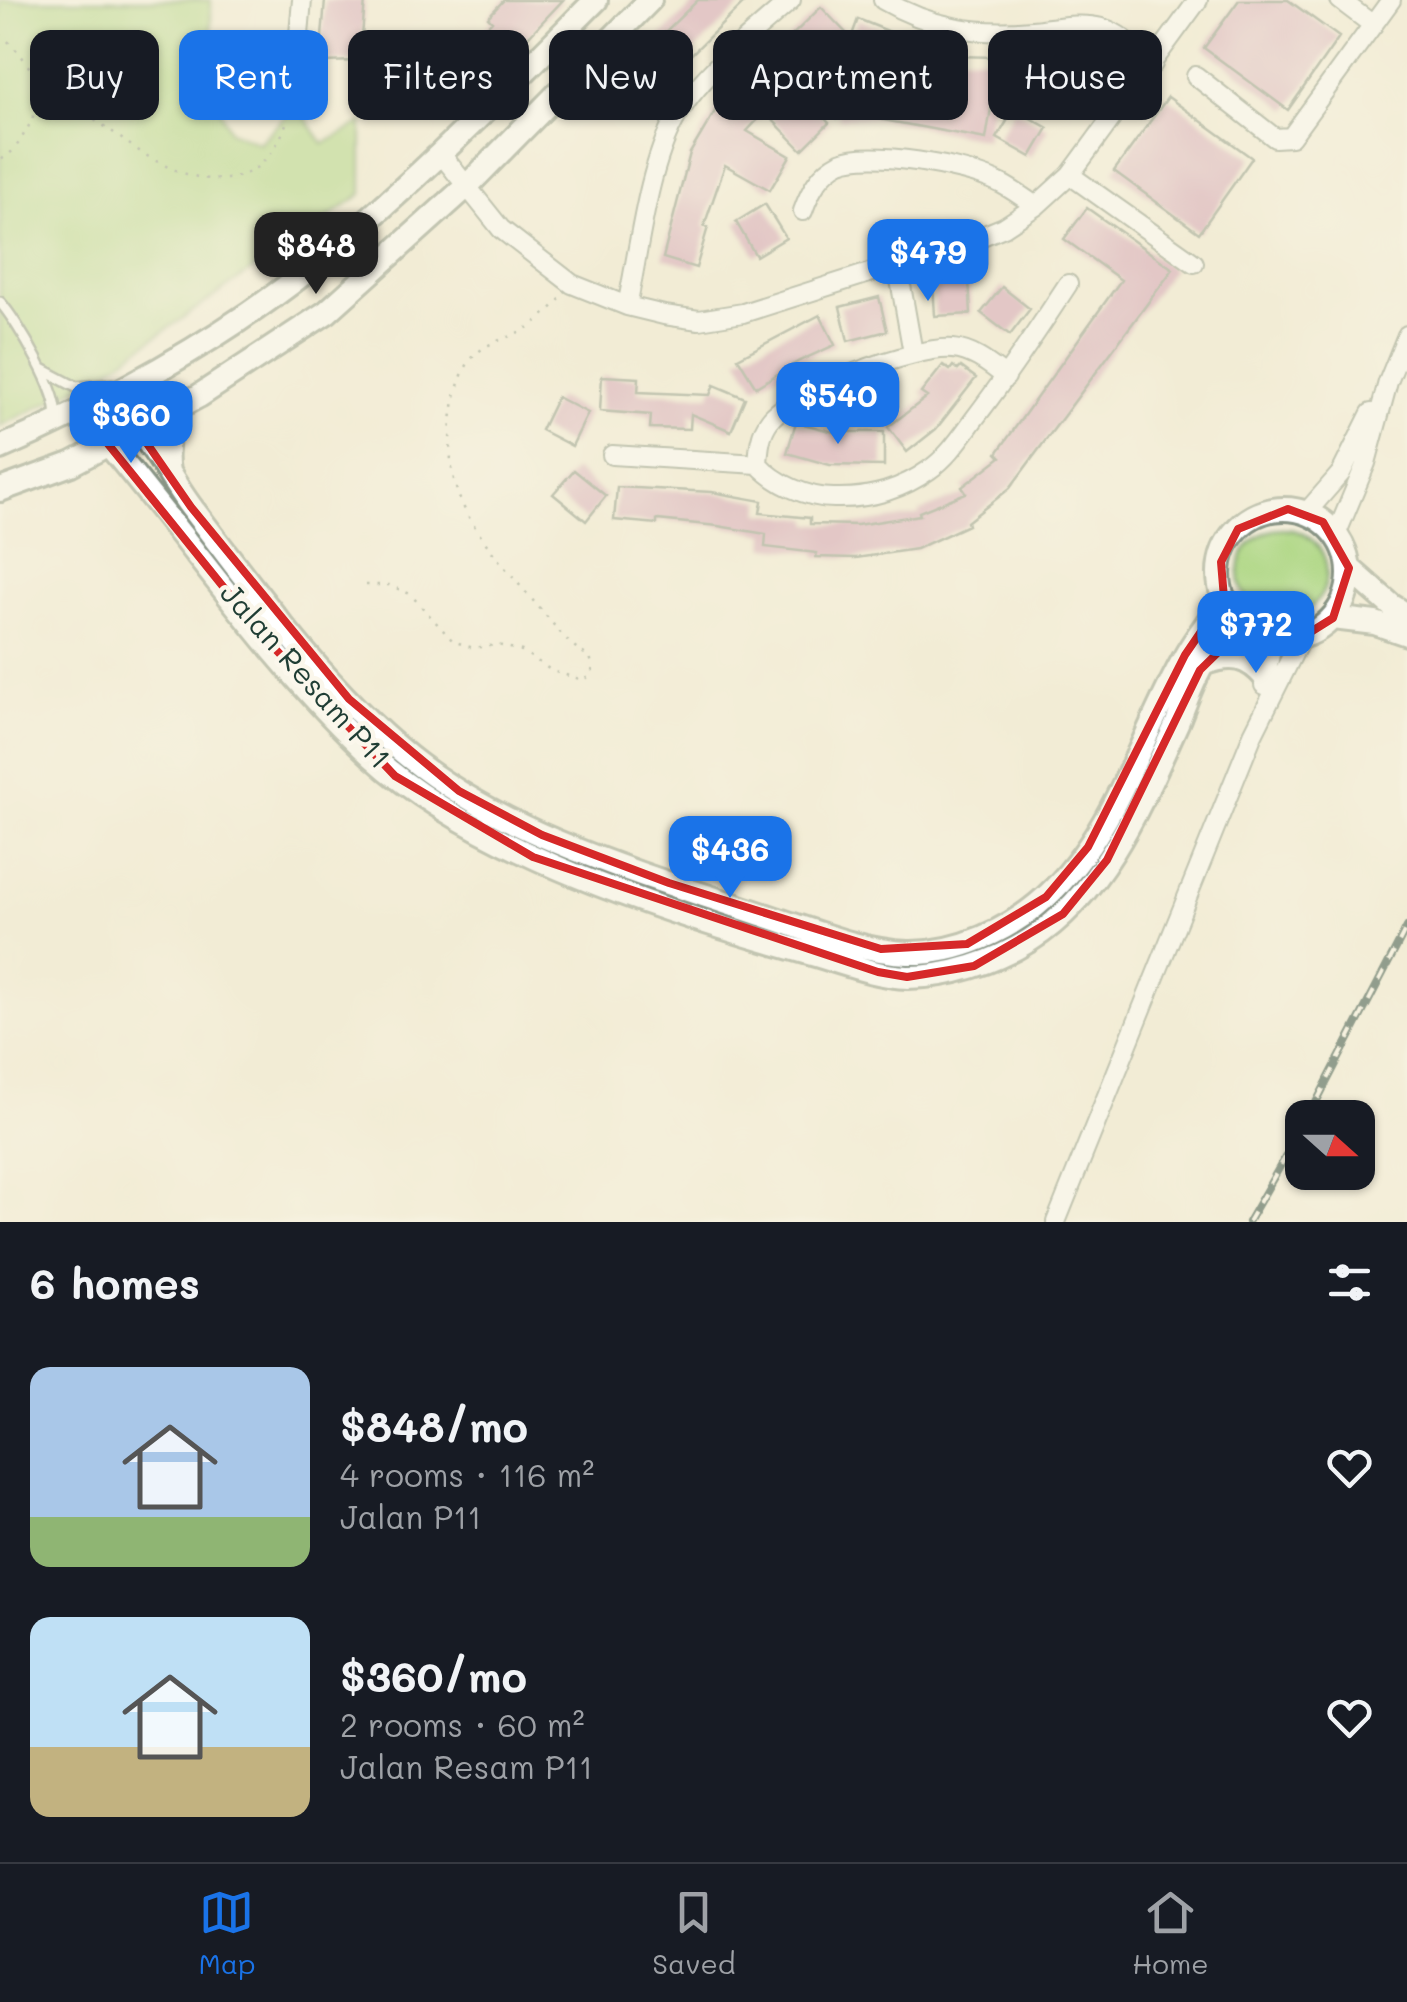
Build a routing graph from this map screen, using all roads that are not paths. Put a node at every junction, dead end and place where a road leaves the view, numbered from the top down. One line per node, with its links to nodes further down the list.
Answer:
1 (302, 0): 10 (street)
2 (596, 0): 17 (main road)
3 (650, 0): 19 (main road)
4 (791, 0): 26 (street)
5 (882, 0): 13 (street)
6 (1198, 0): 14 (street)
7 (1340, 0): 9 (street)
8 (1391, 0): 9 (street)
9 (1373, 25): 15 (street)
10 (299, 30)
11 (1012, 30): 12 (street)
12 (1107, 30)
13 (988, 31)
14 (1162, 51)
15 (1196, 76)
16 (1111, 120): 18 (street)
17 (441, 154): 19 (street); 30 (main road)
18 (1070, 174): 20 (street); 22 (street)
19 (466, 187): 26 (street); 34 (main road)
20 (1036, 206): 21 (street); 23 (street)
21 (803, 211)
22 (1194, 263)
23 (897, 264): 26 (street); 28 (street)
24 (1068, 284): 31 (street)
25 (0, 302): 29 (lane)
26 (627, 306)
27 (1407, 334): 32 (street)
28 (913, 353): 31 (street); 41 (street)
29 (40, 368): 30 (lane); 35 (lane)
30 (143, 375): 33 (main road)
31 (1006, 378): 41 (street)
32 (1388, 382): 45 (street); 46 (street)
33 (102, 402): 35 (main road); 36 (main road, Jalan Resam P11); 37 (main road)
34 (177, 408): 36 (main road); 42 (main road)
35 (53, 425): 38 (main road)
36 (138, 429): 37 (main road); 42 (main road, Jalan Resam P11)
37 (108, 444): 40 (main road); 43 (main road, Jalan Resam P11)
38 (0, 448)
39 (612, 455): 41 (street)
40 (71, 464): 43 (main road); 44 (main road)
41 (758, 464)
42 (168, 474): 48 (main road, Jalan Resam P11)
43 (138, 480): 54 (main road, Jalan Resam P11)
44 (0, 490)
45 (1306, 513): 46 (main road); 48 (main road)
46 (1336, 535): 47 (main road)
47 (1350, 568): 49 (main road); 50 (main road)
48 (1224, 598): 51 (main road)
49 (1407, 615)
50 (1333, 618): 52 (main road); 53 (main road)
51 (1255, 632): 53 (main road); 54 (main road, Jalan Resam P11); 55 (street)
52 (1407, 634)
53 (1301, 638): 56 (street)
54 (1205, 663): 55 (main road)
55 (1266, 678): 56 (street)
56 (1253, 734): 57 (street)
57 (1056, 1222)

